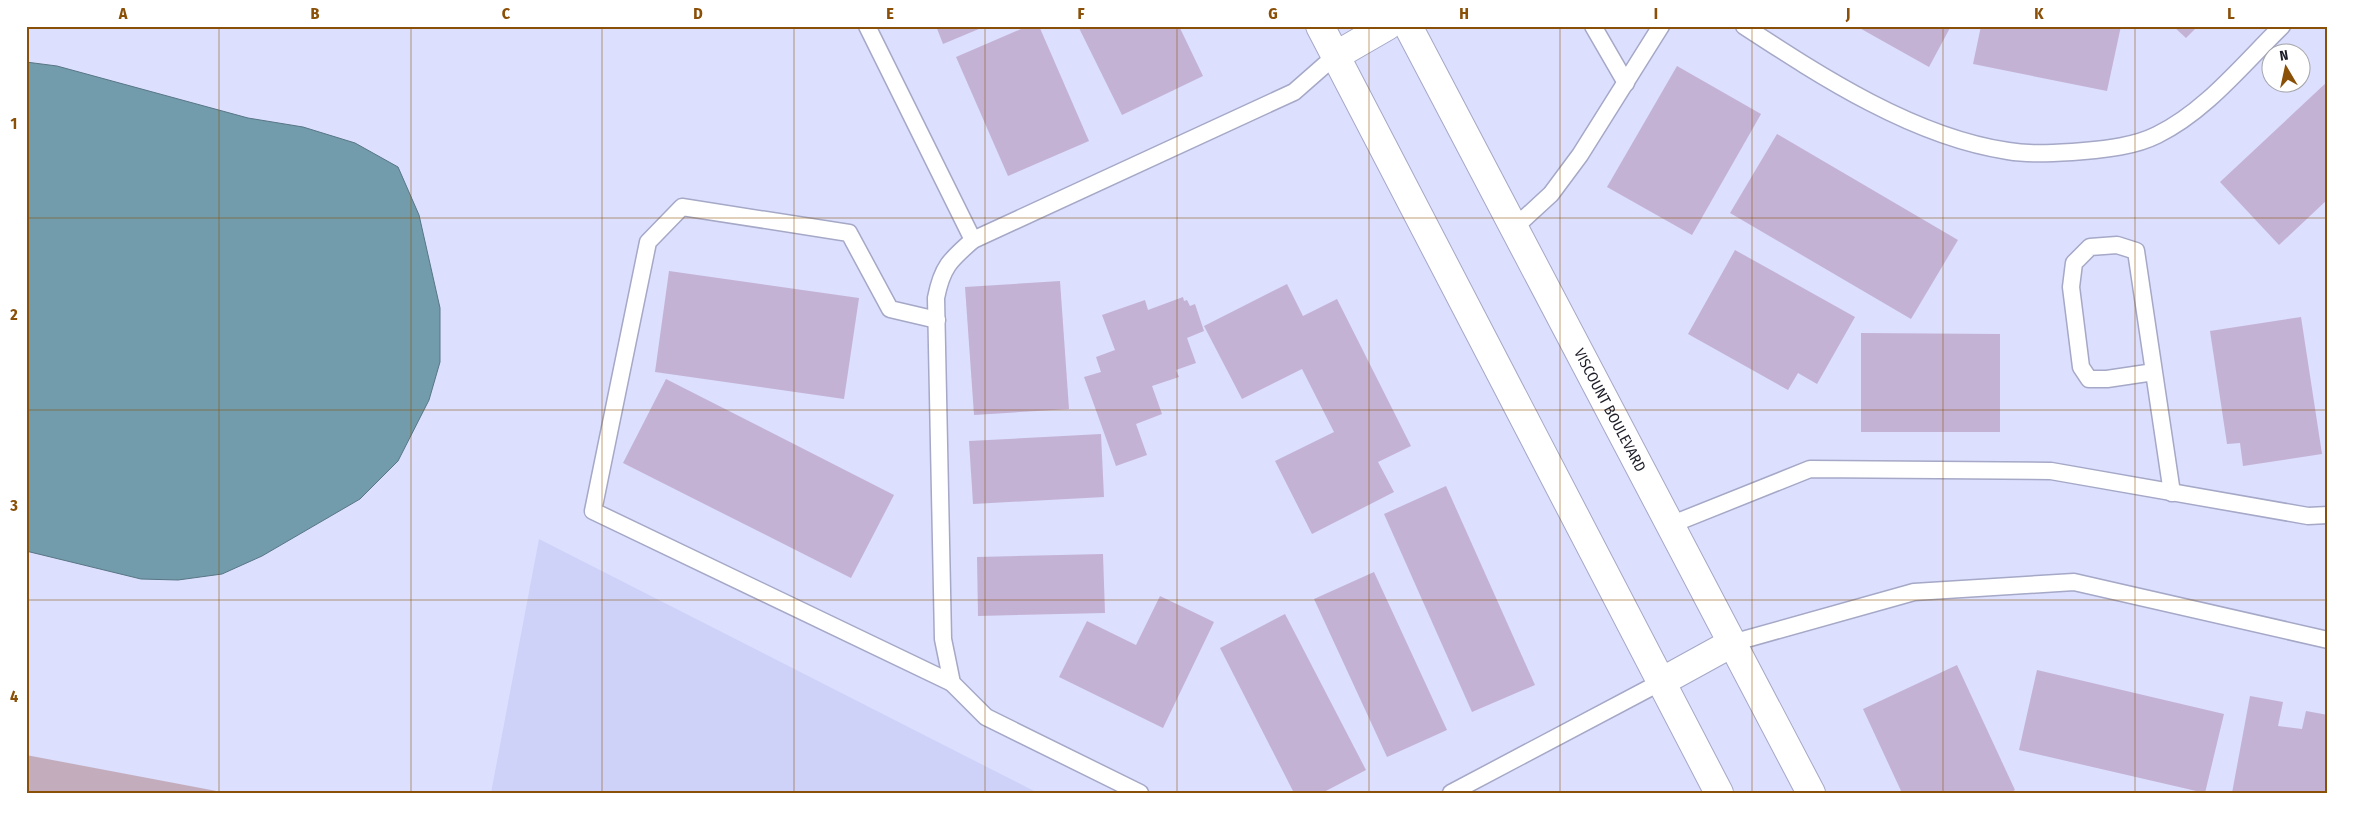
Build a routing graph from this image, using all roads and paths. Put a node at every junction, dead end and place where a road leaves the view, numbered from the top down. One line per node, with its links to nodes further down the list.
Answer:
1 (867, 26): 12 (lane)
2 (1320, 26): 9 (main road)
3 (1387, 26): 9 (main road)
4 (1408, 26): 11 (main road, VISCOUNT BOULEVARD)
5 (1593, 26): 10 (lane)
6 (1660, 26): 10 (lane)
7 (1744, 26): 8 (lane)
8 (2282, 26)
9 (1336, 56): 12 (lane); 20 (main road)
10 (1626, 83): 11 (lane)
11 (1514, 228): 17 (main road, VISCOUNT BOULEVARD)
12 (973, 240): 13 (lane)
13 (937, 320): 21 (lane); 21 (lane)
14 (2154, 372): 14 (lane); 15 (lane)
15 (2172, 493): 16 (lane); 17 (lane)
16 (2328, 515)
17 (1670, 525): 19 (main road, VISCOUNT BOULEVARD)
18 (2328, 640): 19 (lane)
19 (1732, 643): 20 (main road); 25 (main road, VISCOUNT BOULEVARD)
20 (1661, 682): 23 (lane); 24 (main road)
21 (952, 683): 22 (lane)
22 (1140, 793)
23 (1451, 793)
24 (1719, 793)
25 (1811, 793)

